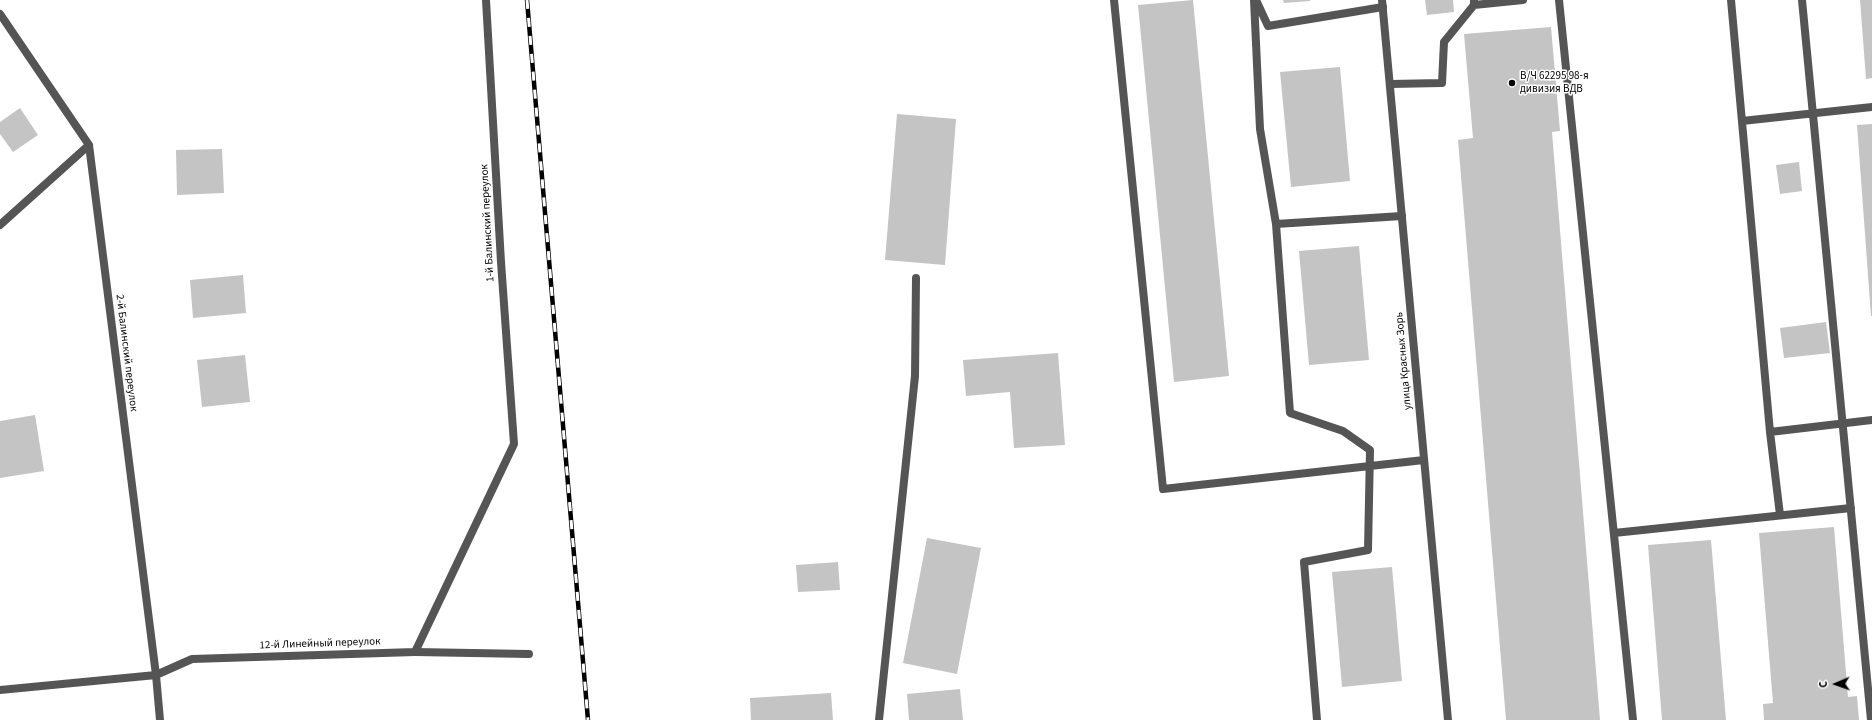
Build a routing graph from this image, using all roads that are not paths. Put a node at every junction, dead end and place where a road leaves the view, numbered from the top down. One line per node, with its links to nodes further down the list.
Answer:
1 (486, 0): 28 (street, 1-й Балинский переулок)
2 (1114, 0): 24 (street)
3 (1255, 0): 9 (street); 17 (street)
4 (1523, 0): 8 (street)
5 (1559, 0): 27 (street)
6 (1731, 0): 14 (street)
7 (1802, 0): 13 (street)
8 (1474, 2): 11 (street)
9 (1382, 3): 11 (street, улица Красных Зорь)
10 (0, 14): 15 (street, 2-й Балинский переулок)
11 (1390, 84): 16 (street, улица Красных Зорь)
12 (1872, 107): 13 (street)
13 (1813, 113): 14 (street); 21 (street)
14 (1742, 121): 22 (street)
15 (89, 145): 18 (street); 30 (street, 2-й Балинский переулок)
16 (1402, 216): 17 (street); 23 (street, улица Красных Зорь)
17 (1276, 224): 24 (street)
18 (0, 225)
19 (916, 278): 33 (street)
20 (1872, 420): 21 (street)
21 (1843, 424): 22 (street); 25 (street)
22 (1770, 432): 26 (street)
23 (1424, 460): 24 (street); 35 (street, улица Красных Зорь)
24 (1371, 466): 34 (street)
25 (1851, 508): 26 (street); 37 (street)
26 (1780, 515): 27 (street)
27 (1614, 533): 36 (street)
28 (415, 652): 29 (street, 12-й Линейный переулок); 30 (street, 12-й Линейный переулок)
29 (529, 654)
30 (156, 675): 31 (street, 12-й Линейный переулок); 32 (street, 2-й Балинский переулок)
31 (0, 690)
32 (160, 720)
33 (879, 720)
34 (1317, 720)
35 (1448, 720)
36 (1634, 720)
37 (1871, 720)

